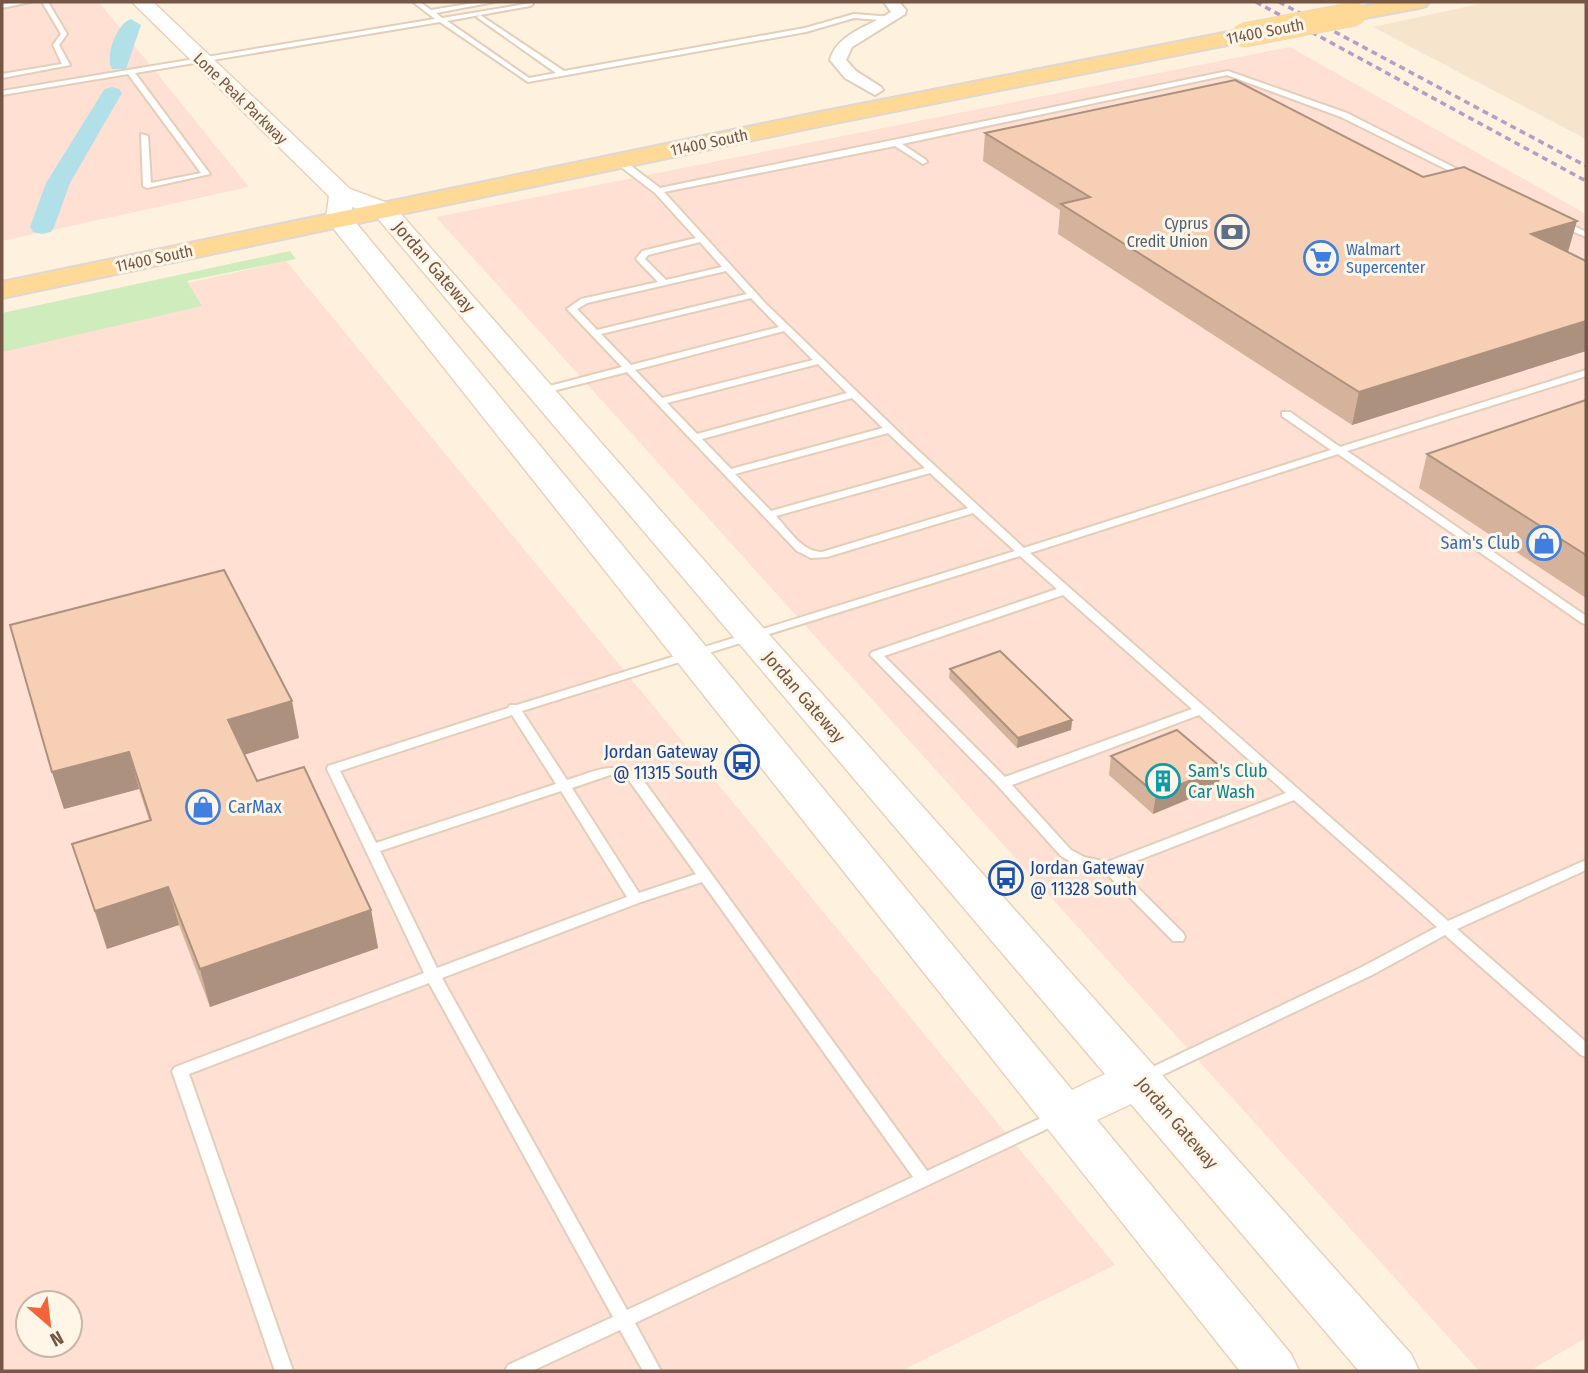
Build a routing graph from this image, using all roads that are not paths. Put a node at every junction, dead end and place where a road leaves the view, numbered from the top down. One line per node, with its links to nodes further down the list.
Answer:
1 (27, 2): 9 (lane)
2 (44, 2): 18 (lane)
3 (142, 2): 15 (main road, Lone Peak Parkway)
4 (416, 2): 12 (lane)
5 (491, 2): 12 (lane)
6 (520, 2): 12 (lane)
7 (891, 2): 13 (street)
8 (1419, 2): 10 (main road, 11400 South)
9 (2, 6)
10 (1350, 7): 14 (main road, 11400 South, bridge)
11 (480, 17): 12 (lane); 12 (lane); 17 (lane)
12 (438, 18): 15 (lane); 17 (lane)
13 (893, 19): 17 (lane); 19 (street)
14 (1238, 30): 19 (main road, 11400 South); 23 (main road, 11400 South)
15 (202, 61): 16 (lane); 29 (main road, Lone Peak Parkway)
16 (130, 72): 20 (lane); 21 (lane)
17 (563, 74)
18 (2, 76)
19 (875, 90): 25 (main road, 11400 South)
20 (2, 93)
21 (144, 136)
22 (896, 143): 24 (lane); 26 (lane); 27 (lane)
23 (619, 162): 27 (lane); 28 (main road, 11400 South)
24 (923, 162)
25 (463, 170)
26 (1477, 181)
27 (658, 191): 33 (lane)
28 (385, 197): 29 (main road, 11400 South); 43 (main road, Jordan Gateway)
29 (340, 207): 31 (main road, 11400 South); 36 (main road, 11400 South); 58 (main road)
30 (1550, 217): 32 (lane)
31 (191, 225)
32 (1586, 235)
33 (702, 239): 34 (lane); 35 (lane)
34 (728, 268): 35 (lane); 37 (lane)
35 (664, 283): 39 (lane)
36 (2, 290)
37 (753, 295): 38 (lane); 39 (lane)
38 (786, 328): 40 (lane); 41 (lane)
39 (596, 333): 41 (lane)
40 (820, 361): 44 (lane); 45 (lane)
41 (630, 369): 43 (lane); 45 (lane)
42 (1586, 373): 49 (lane)
43 (541, 391): 57 (main road, Jordan Gateway)
44 (854, 394): 47 (lane); 48 (lane)
45 (661, 401): 48 (lane)
46 (1286, 414): 49 (lane)
47 (890, 429): 50 (lane); 51 (lane)
48 (695, 438): 51 (lane)
49 (1338, 449): 54 (lane); 56 (lane)
50 (932, 469): 52 (lane); 53 (lane)
51 (728, 473): 53 (lane)
52 (975, 509): 53 (lane); 54 (lane)
53 (768, 515)
54 (1022, 552): 55 (lane); 57 (lane)
55 (1066, 590): 60 (lane); 61 (lane)
56 (1586, 621)
57 (752, 636): 58 (lane); 73 (main road, Jordan Gateway)
58 (689, 654): 59 (lane); 74 (main road)
59 (514, 708): 62 (lane); 64 (lane)
60 (1201, 710): 61 (lane); 63 (lane)
61 (1003, 783): 66 (lane)
62 (563, 785): 64 (lane); 67 (lane); 68 (lane)
63 (1297, 794): 66 (lane); 69 (lane)
64 (372, 849): 71 (lane)
65 (1586, 866): 69 (lane)
66 (1108, 867): 70 (lane)
67 (705, 876): 68 (lane); 75 (lane)
68 (636, 899): 71 (lane)
69 (1448, 928): 72 (lane); 73 (lane)
70 (1178, 937)
71 (433, 976): 76 (lane); 77 (lane)
72 (1586, 1051)
73 (1140, 1079): 74 (main road); 81 (main road, Jordan Gateway)
74 (1065, 1114): 75 (lane); 80 (main road)
75 (924, 1180): 76 (lane)
76 (625, 1320): 78 (lane); 79 (lane)
77 (284, 1371)
78 (514, 1371)
79 (652, 1371)
80 (1272, 1371)
81 (1392, 1371)

